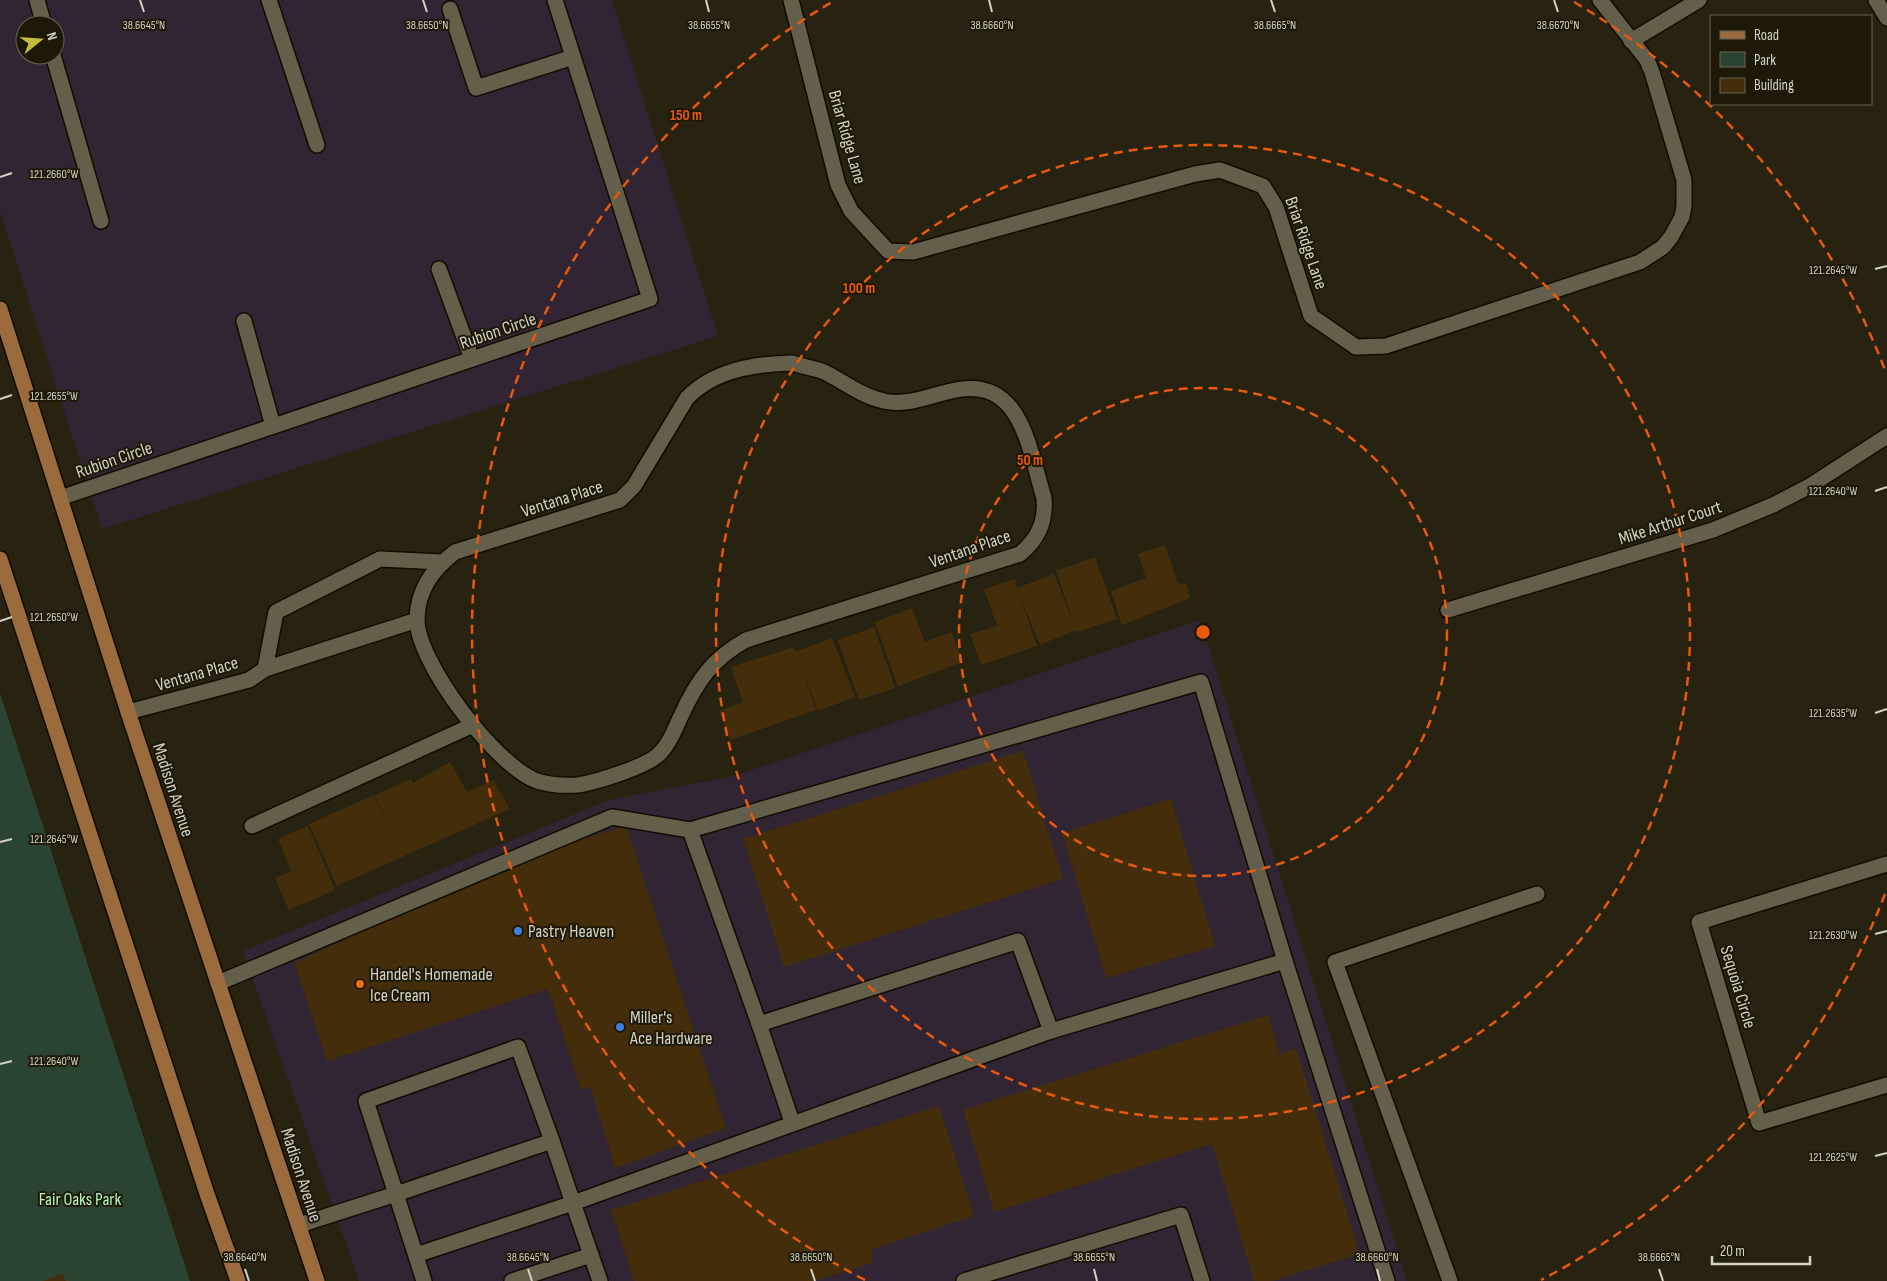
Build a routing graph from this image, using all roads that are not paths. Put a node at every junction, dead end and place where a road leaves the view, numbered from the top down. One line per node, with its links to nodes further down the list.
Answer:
1 (36, 0): 9 (street)
2 (269, 0): 14 (street)
3 (555, 0): 12 (street, Rubion Circle)
4 (791, 0): 11 (street, Briar Ridge Lane)
5 (1600, 0): 11 (street, Briar Ridge Lane)
6 (1699, 0): 11 (street)
7 (1876, 0): 10 (street)
8 (450, 9): 12 (street)
9 (41, 15)
10 (1887, 18)
11 (1631, 41)
12 (573, 57): 19 (street, Rubion Circle)
13 (56, 65): 15 (street)
14 (317, 145)
15 (101, 221)
16 (439, 269): 19 (street)
17 (0, 310): 22 (main road, Madison Avenue)
18 (244, 321): 20 (street)
19 (472, 359): 20 (street, Rubion Circle)
20 (273, 426): 22 (street, Rubion Circle)
21 (1887, 436): 25 (street, Mike Arthur Court)
22 (60, 498): 28 (main road, Madison Avenue)
23 (0, 559): 46 (main road)
24 (442, 562): 26 (street, Ventana Place); 27 (street); 29 (street, Ventana Place)
25 (1448, 610)
26 (417, 620): 27 (street, Ventana Place); 29 (street, Ventana Place)
27 (265, 669): 28 (street, Ventana Place)
28 (128, 712): 35 (main road, Madison Avenue)
29 (473, 725): 30 (street)
30 (252, 826)
31 (690, 830): 34 (street); 35 (street); 36 (street)
32 (1887, 864): 38 (street, Sequoia Circle)
33 (1537, 894): 54 (street)
34 (1285, 961): 37 (street); 53 (street)
35 (218, 983): 43 (main road, Madison Avenue)
36 (759, 1024): 37 (street); 39 (street)
37 (1051, 1031): 39 (street)
38 (1887, 1085)
39 (792, 1122): 42 (street)
40 (552, 1141): 41 (street); 41 (street); 42 (street)
41 (396, 1194): 43 (street); 44 (street)
42 (574, 1203): 44 (street); 45 (street)
43 (299, 1225): 47 (main road, Madison Avenue)
44 (416, 1255): 48 (street)
45 (591, 1255): 49 (street); 50 (street)
46 (238, 1281)
47 (317, 1281)
48 (424, 1281)
49 (512, 1281)
50 (600, 1281)
51 (964, 1281): 52 (street)
52 (1202, 1281)
53 (1387, 1281)
54 (1450, 1281)

